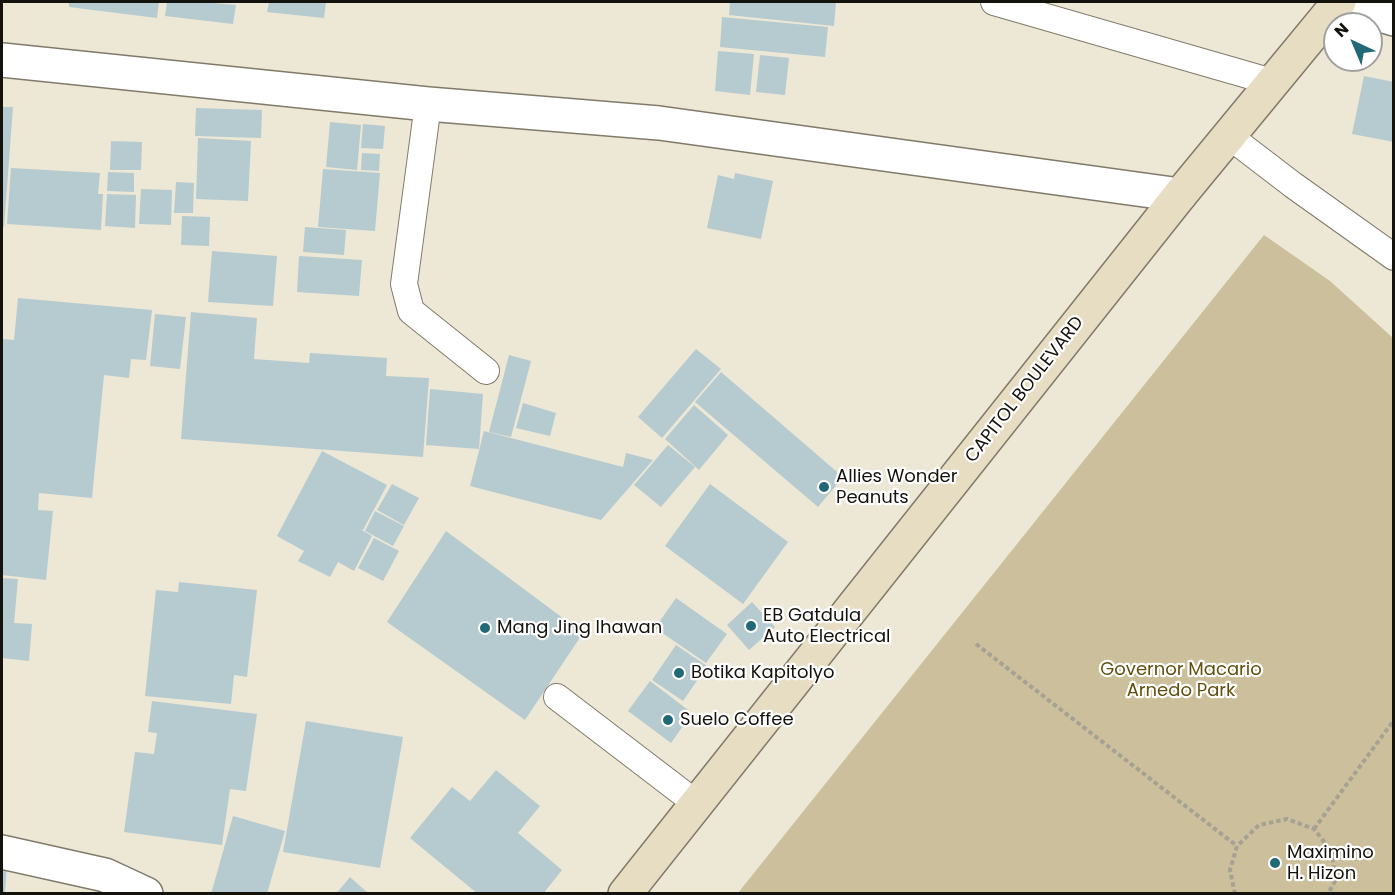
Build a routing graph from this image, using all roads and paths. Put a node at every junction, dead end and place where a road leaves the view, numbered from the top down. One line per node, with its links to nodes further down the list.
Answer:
1 (994, 2): 5 (lane)
2 (1339, 2): 3 (street); 5 (main road, CAPITOL BOULEVARD)
3 (1394, 19)
4 (2, 60): 6 (street)
5 (1272, 82): 7 (main road, CAPITOL BOULEVARD)
6 (428, 104): 8 (street); 10 (lane)
7 (1230, 136): 8 (main road, CAPITOL BOULEVARD); 9 (lane)
8 (1180, 195): 14 (main road, CAPITOL BOULEVARD)
9 (1394, 257)
10 (486, 371)
11 (976, 644): 16 (path)
12 (557, 697): 14 (lane)
13 (1394, 720): 15 (path)
14 (697, 804): 19 (main road, CAPITOL BOULEVARD)
15 (1314, 829): 16 (path); 21 (path)
16 (1237, 846): 20 (path)
17 (2, 852): 18 (street)
18 (146, 894)
19 (625, 894)
20 (1235, 894)
21 (1328, 894)

